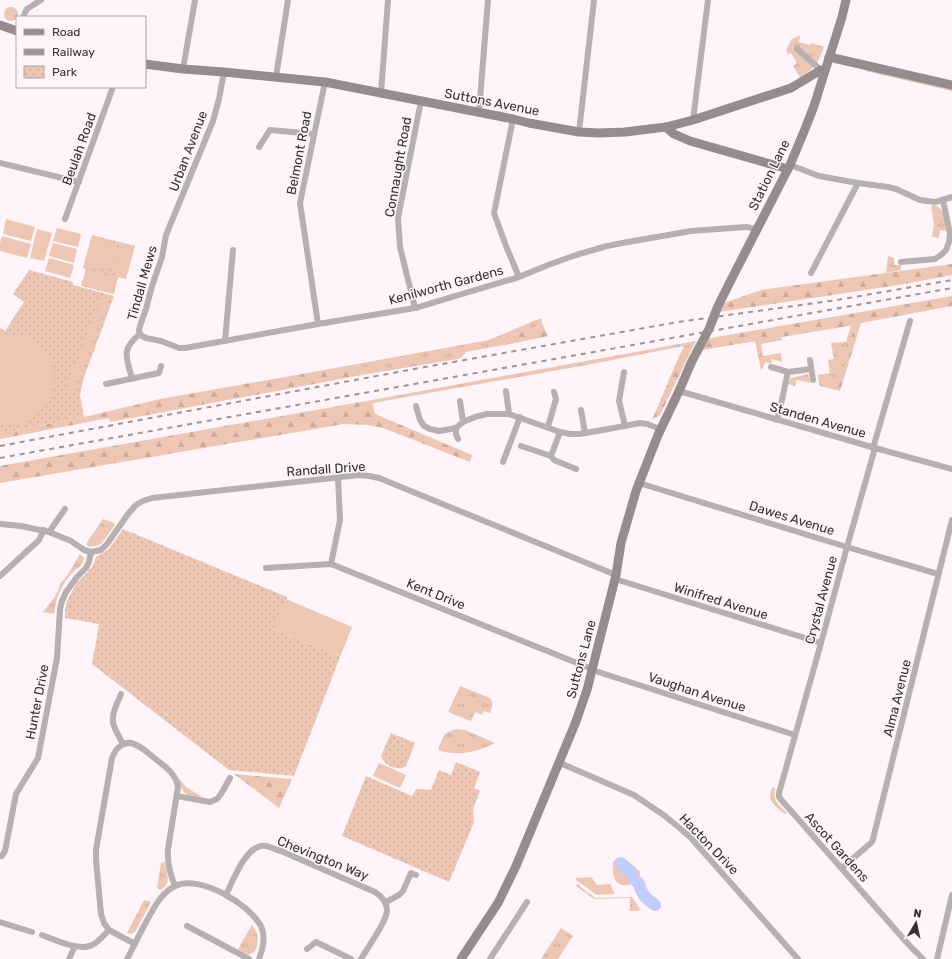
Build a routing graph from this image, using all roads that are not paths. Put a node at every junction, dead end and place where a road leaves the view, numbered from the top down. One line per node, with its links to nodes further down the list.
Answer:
1 (41, 0): 9 (street)
2 (195, 0): 15 (street)
3 (288, 0): 18 (street)
4 (388, 0): 22 (street)
5 (488, 0): 24 (street)
6 (594, 0): 28 (street)
7 (708, 0): 26 (street)
8 (846, 0): 13 (street, Station Lane)
9 (23, 16)
10 (0, 26): 11 (street)
11 (16, 31)
12 (797, 49): 16 (street)
13 (829, 57): 16 (street, Station Lane); 20 (street)
14 (146, 64): 15 (street, Suttons Avenue)
15 (183, 69): 17 (street, Suttons Avenue)
16 (823, 70): 26 (street, Suttons Avenue); 32 (street, Station Lane)
17 (224, 72): 18 (street, Suttons Avenue); 39 (street, Urban Avenue)
18 (276, 77): 19 (street, Suttons Avenue)
19 (325, 82): 22 (street, Suttons Avenue); 29 (street, Belmont Road)
20 (952, 85)
21 (113, 88): 33 (street, Beulah Road)
22 (381, 93): 23 (street, Suttons Avenue)
23 (421, 101): 24 (street, Suttons Avenue); 44 (street, Connaught Road)
24 (479, 112): 25 (street, Suttons Avenue)
25 (513, 119): 28 (street, Suttons Avenue); 43 (street)
26 (693, 120): 27 (street, Suttons Avenue)
27 (666, 127): 28 (street, Suttons Avenue); 32 (street)
28 (578, 132)
29 (314, 134): 30 (street); 46 (street, Belmont Road)
30 (259, 147)
31 (0, 163): 33 (street)
32 (789, 167): 34 (street); 38 (street, Station Lane)
33 (79, 182): 37 (street, Beulah Road)
34 (858, 183): 36 (street); 42 (street)
35 (952, 197): 36 (street)
36 (943, 200): 41 (street)
37 (65, 219)
38 (757, 229): 43 (street, Kenilworth Gardens); 49 (street, Station Lane)
39 (166, 235): 47 (street, Tindall Mews)
40 (234, 250): 48 (street)
41 (901, 262)
42 (811, 273)
43 (519, 277): 44 (street, Kenilworth Gardens)
44 (415, 308): 46 (street, Kenilworth Gardens)
45 (910, 321): 77 (street, Crystal Avenue)
46 (318, 324): 48 (street, Kenilworth Gardens)
47 (140, 334): 48 (street, Kenilworth Gardens); 56 (street, Tindall Mews)
48 (225, 341)
49 (696, 354): 60 (street, Suttons Lane)
50 (810, 360): 53 (street)
51 (161, 366): 56 (street)
52 (771, 367): 55 (street)
53 (811, 369): 55 (street); 57 (street)
54 (624, 372): 69 (street)
55 (788, 372): 67 (street)
56 (132, 378): 58 (street)
57 (813, 380)
58 (106, 384)
59 (506, 391): 65 (street)
60 (679, 391): 67 (street, Standen Avenue); 72 (street, Suttons Lane)
61 (554, 392): 70 (street)
62 (460, 401): 68 (street)
63 (416, 406): 71 (street)
64 (581, 410): 74 (street)
65 (509, 414): 66 (street); 68 (street)
66 (520, 417): 70 (street); 79 (street)
67 (777, 420): 77 (street, Standen Avenue)
68 (464, 422): 71 (street)
69 (625, 426): 72 (street); 74 (street)
70 (548, 427): 73 (street)
71 (456, 428): 75 (street)
72 (660, 429): 83 (street, Suttons Lane)
73 (560, 432): 74 (street); 78 (street)
74 (585, 433)
75 (458, 439)
76 (521, 446): 78 (street)
77 (874, 448): 81 (street, Standen Avenue); 88 (street, Crystal Avenue)
78 (551, 456): 80 (street)
79 (503, 462)
80 (576, 469)
81 (952, 469)
82 (338, 477): 89 (street, Randall Drive); 90 (street); 94 (street, Randall Drive)
83 (639, 483): 88 (street, Dawes Avenue); 94 (street, Suttons Lane)
84 (65, 509): 87 (street)
85 (952, 522): 92 (street, Alma Avenue)
86 (0, 524): 87 (street)
87 (46, 531): 89 (street); 93 (street)
88 (847, 547): 92 (street, Dawes Avenue); 95 (street, Crystal Avenue)
89 (91, 552): 103 (street, Hunter Drive)
90 (331, 564): 91 (street, Kent Drive); 96 (street, Kent Drive)
91 (266, 568)
92 (938, 574): 104 (street, Alma Avenue)
93 (0, 576)
94 (616, 577): 95 (street, Winifred Avenue); 96 (street, Suttons Lane)
95 (821, 643): 98 (street, Crystal Avenue)
96 (592, 670): 98 (street, Vaughan Avenue); 100 (street, Suttons Lane)
97 (120, 694): 99 (street)
98 (795, 735): 104 (street, Ascot Gardens)
99 (123, 744): 102 (street); 113 (street)
100 (560, 764): 125 (street, Suttons Lane); 127 (street, Hacton Drive)
101 (230, 778): 102 (street)
102 (177, 796): 106 (street)
103 (0, 856)
104 (842, 868): 128 (street, Ascot Gardens)
105 (416, 875): 109 (street)
106 (175, 886): 108 (street); 116 (street)
107 (952, 894): 129 (street)
108 (226, 895): 109 (street, Chevington Way); 122 (street)
109 (386, 902): 124 (street)
110 (527, 902): 126 (street)
111 (0, 922): 114 (street)
112 (187, 926): 121 (street)
113 (109, 930): 116 (street); 117 (street)
114 (32, 932)
115 (42, 935): 117 (street)
116 (135, 944): 120 (street)
117 (75, 946): 119 (street)
118 (307, 949): 123 (street)
119 (69, 959)
120 (127, 959)
121 (249, 959)
122 (259, 959)
123 (351, 959)
124 (361, 959)
125 (461, 959)
126 (490, 959)
127 (798, 959)
128 (923, 959)
129 (937, 959)

